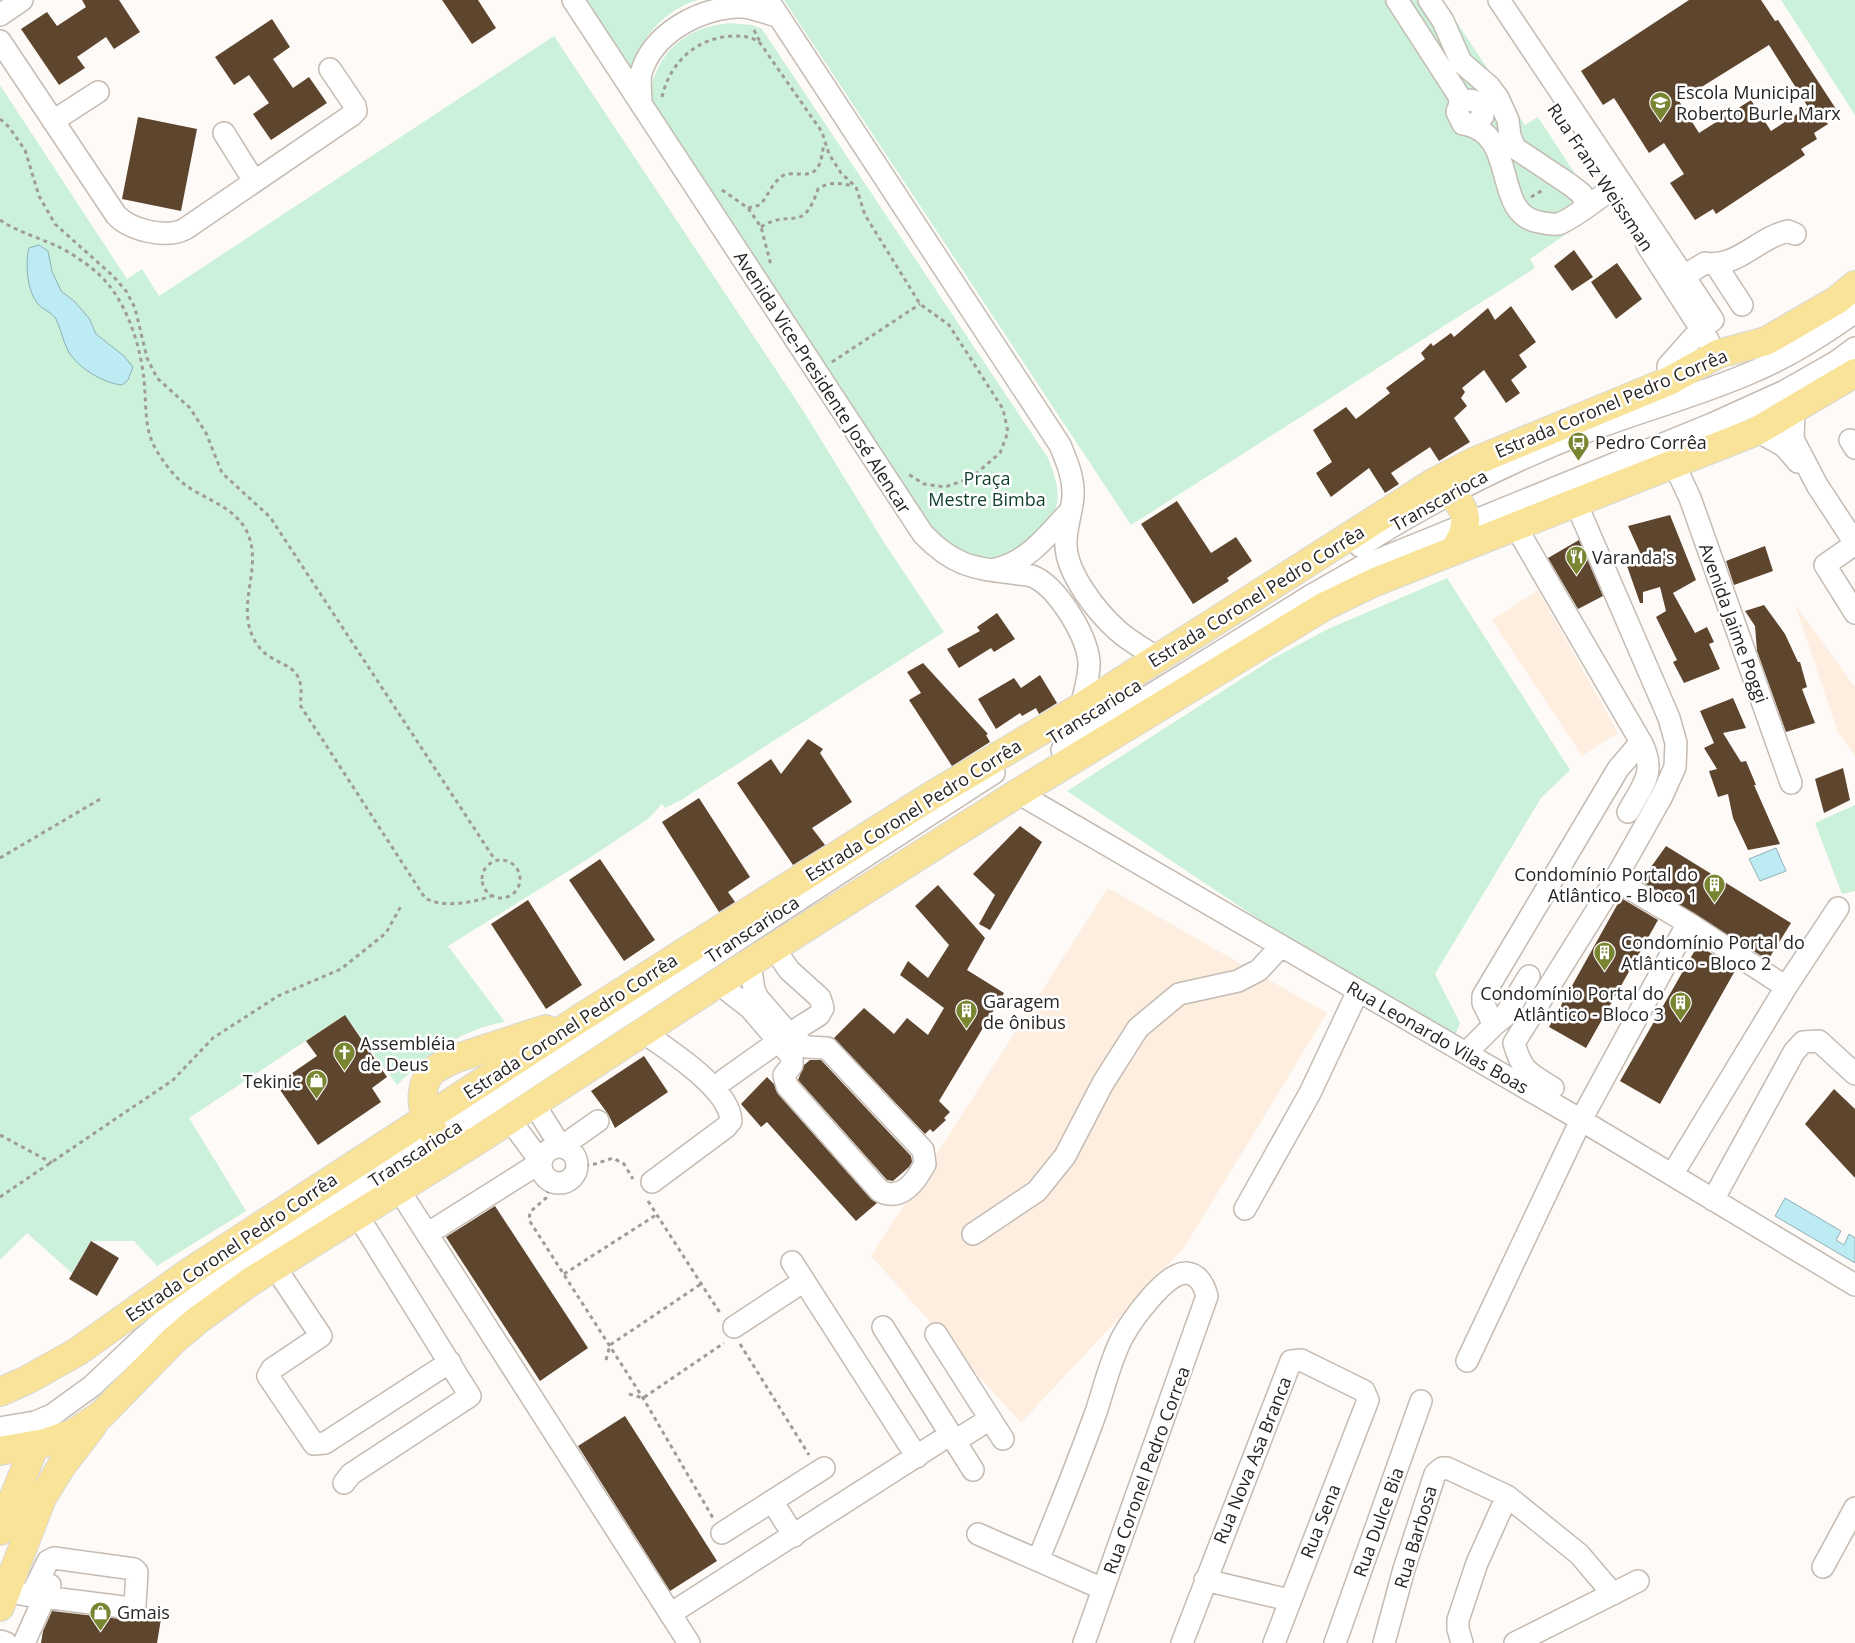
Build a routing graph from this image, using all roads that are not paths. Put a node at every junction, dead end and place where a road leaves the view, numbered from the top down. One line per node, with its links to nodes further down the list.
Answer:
1 (22, 0): 8 (street)
2 (573, 0): 12 (street, Avenida Vice-Presidente José Alencar)
3 (1397, 0): 17 (street)
4 (1429, 0): 17 (street)
5 (1483, 0): 16 (street, Rua Franz Weissman)
6 (1499, 0): 20 (street)
7 (773, 8): 12 (street); 37 (street)
8 (0, 15)
9 (0, 41): 13 (street)
10 (330, 69): 15 (street)
11 (98, 92): 13 (street)
12 (650, 105): 42 (street, Avenida Vice-Presidente José Alencar)
13 (53, 121): 15 (street)
14 (224, 133): 15 (street)
15 (254, 181)
16 (1610, 190): 17 (street); 20 (street, Rua Franz Weissman)
17 (1586, 207)
18 (1794, 234): 19 (street)
19 (1716, 265): 20 (street); 22 (street)
20 (1679, 280): 24 (street, Rua Franz Weissman)
21 (1855, 285): 26 (main road, Estrada Coronel Pedro Corrêa)
22 (1742, 305)
23 (1855, 312): 27 (street, Transcarioca)
24 (1701, 329): 26 (street, Rua Franz Weissman); 29 (street)
25 (1855, 348): 30 (street, Transcarioca)
26 (1718, 354): 29 (main road, Estrada Coronel Pedro Corrêa)
27 (1751, 373): 30 (street); 35 (street, Transcarioca)
28 (1855, 374): 31 (main road)
29 (1669, 381): 35 (main road, Estrada Coronel Pedro Corrêa)
30 (1765, 401): 38 (street, Transcarioca)
31 (1794, 411): 32 (main road); 34 (street)
32 (1757, 431): 33 (main road); 34 (street)
33 (1674, 464): 36 (main road); 47 (street, Avenida Jaime Poggi)
34 (1817, 486): 40 (street)
35 (1441, 488): 38 (main road); 44 (main road, Estrada Coronel Pedro Corrêa); 71 (street, Transcarioca)
36 (1576, 503): 39 (main road); 50 (street)
37 (1070, 511): 42 (street); 44 (street)
38 (1467, 523): 41 (main road); 71 (street, Transcarioca)
39 (1516, 528): 41 (main road); 46 (street)
40 (1855, 543): 43 (street)
41 (1454, 551): 48 (main road)
42 (992, 570): 45 (street, Avenida Vice-Presidente José Alencar)
43 (1855, 613)
44 (1158, 658): 45 (main road, Estrada Coronel Pedro Corrêa)
45 (1081, 707): 60 (main road, Estrada Coronel Pedro Corrêa)
46 (1641, 742): 49 (street); 61 (street)
47 (1791, 783)
48 (1018, 793): 53 (street, Rua Leonardo Vilas Boas); 54 (main road)
49 (1628, 812)
50 (1615, 880): 52 (street); 68 (street)
51 (1838, 908): 58 (street)
52 (1688, 923): 58 (street); 68 (street)
53 (1281, 946): 59 (street, Rua Leonardo Vilas Boas); 82 (street)
54 (774, 948): 55 (main road); 63 (street)
55 (750, 963): 57 (main road); 63 (street)
56 (1529, 976): 61 (street)
57 (718, 983): 62 (main road); 63 (street)
58 (1786, 986): 75 (street)
59 (1358, 991): 64 (street, Rua Leonardo Vilas Boas); 79 (street)
60 (576, 1021): 71 (main road, Estrada Coronel Pedro Corrêa); 71 (main road)
61 (1494, 1025): 64 (street)
62 (644, 1033): 67 (main road); 76 (street)
63 (787, 1041): 63 (street); 66 (street)
64 (1466, 1053): 68 (street, Rua Leonardo Vilas Boas)
65 (1855, 1074): 78 (street)
66 (724, 1080)
67 (534, 1104): 69 (main road); 73 (street)
68 (1584, 1114): 75 (street, Rua Leonardo Vilas Boas); 90 (street)
69 (510, 1120): 72 (main road); 74 (street)
70 (598, 1121): 73 (street)
71 (439, 1134): 72 (main road); 92 (main road, Estrada Coronel Pedro Corrêa); 97 (street, Transcarioca); 100 (street, Transcarioca)
72 (478, 1140): 77 (main road)
73 (561, 1147): 74 (street); 74 (street)
74 (542, 1162): 81 (street)
75 (1676, 1170): 78 (street, Rua Leonardo Vilas Boas)
76 (644, 1187)
77 (399, 1190): 80 (main road); 81 (street)
78 (1713, 1200): 86 (street, Rua Leonardo Vilas Boas)
79 (1245, 1209)
80 (358, 1216): 84 (main road); 91 (street)
81 (427, 1234): 126 (street)
82 (973, 1234)
83 (792, 1262): 85 (street)
84 (275, 1266): 91 (street); 95 (main road)
85 (804, 1281): 88 (street); 103 (street)
86 (1855, 1285)
87 (883, 1327): 98 (street)
88 (729, 1330)
89 (936, 1334): 96 (street)
90 (1467, 1361)
91 (450, 1362): 107 (street)
92 (0, 1392)
93 (1368, 1400): 119 (street, Rua Nova Asa Branca); 124 (street, Rua Sena)
94 (1421, 1401): 134 (street, Rua Dulce Bia)
95 (101, 1415): 101 (main road); 125 (main road)
96 (990, 1419): 98 (street); 99 (street)
97 (0, 1428)
98 (953, 1438): 103 (street); 105 (street)
99 (1003, 1439)
100 (0, 1441)
101 (34, 1444): 102 (main road); 109 (main road)
102 (0, 1451)
103 (917, 1457): 115 (street)
104 (822, 1469): 110 (street)
105 (973, 1470)
106 (0, 1473): 109 (main road)
107 (344, 1484)
108 (1507, 1496): 122 (street, Rua Barbosa); 135 (street, Rua Barbosa); 136 (street)
109 (13, 1498): 112 (main road)
110 (772, 1501): 113 (street); 115 (street)
111 (1855, 1508): 118 (street)
112 (0, 1531)
113 (722, 1534)
114 (978, 1534): 117 (street)
115 (794, 1536): 126 (street)
116 (64, 1559): 123 (street); 123 (street); 125 (street)
117 (1038, 1560): 121 (street); 121 (street, Rua Coronel Pedro Correa)
118 (1823, 1567)
119 (1205, 1580): 124 (street); 132 (street, Rua Nova Asa Branca)
120 (1638, 1581): 122 (street)
121 (1103, 1589): 131 (street, Rua Coronel Pedro Correa)
122 (1613, 1594): 137 (street)
123 (44, 1598): 129 (street)
124 (1289, 1600): 133 (street, Rua Sena)
125 (2, 1601)
126 (670, 1614): 130 (street)
127 (0, 1641): 128 (street)
128 (6, 1643)
129 (24, 1643)
130 (689, 1643)
131 (1084, 1643)
132 (1182, 1643)
133 (1274, 1643)
134 (1335, 1643)
135 (1384, 1643)
136 (1462, 1643)
137 (1516, 1643)

